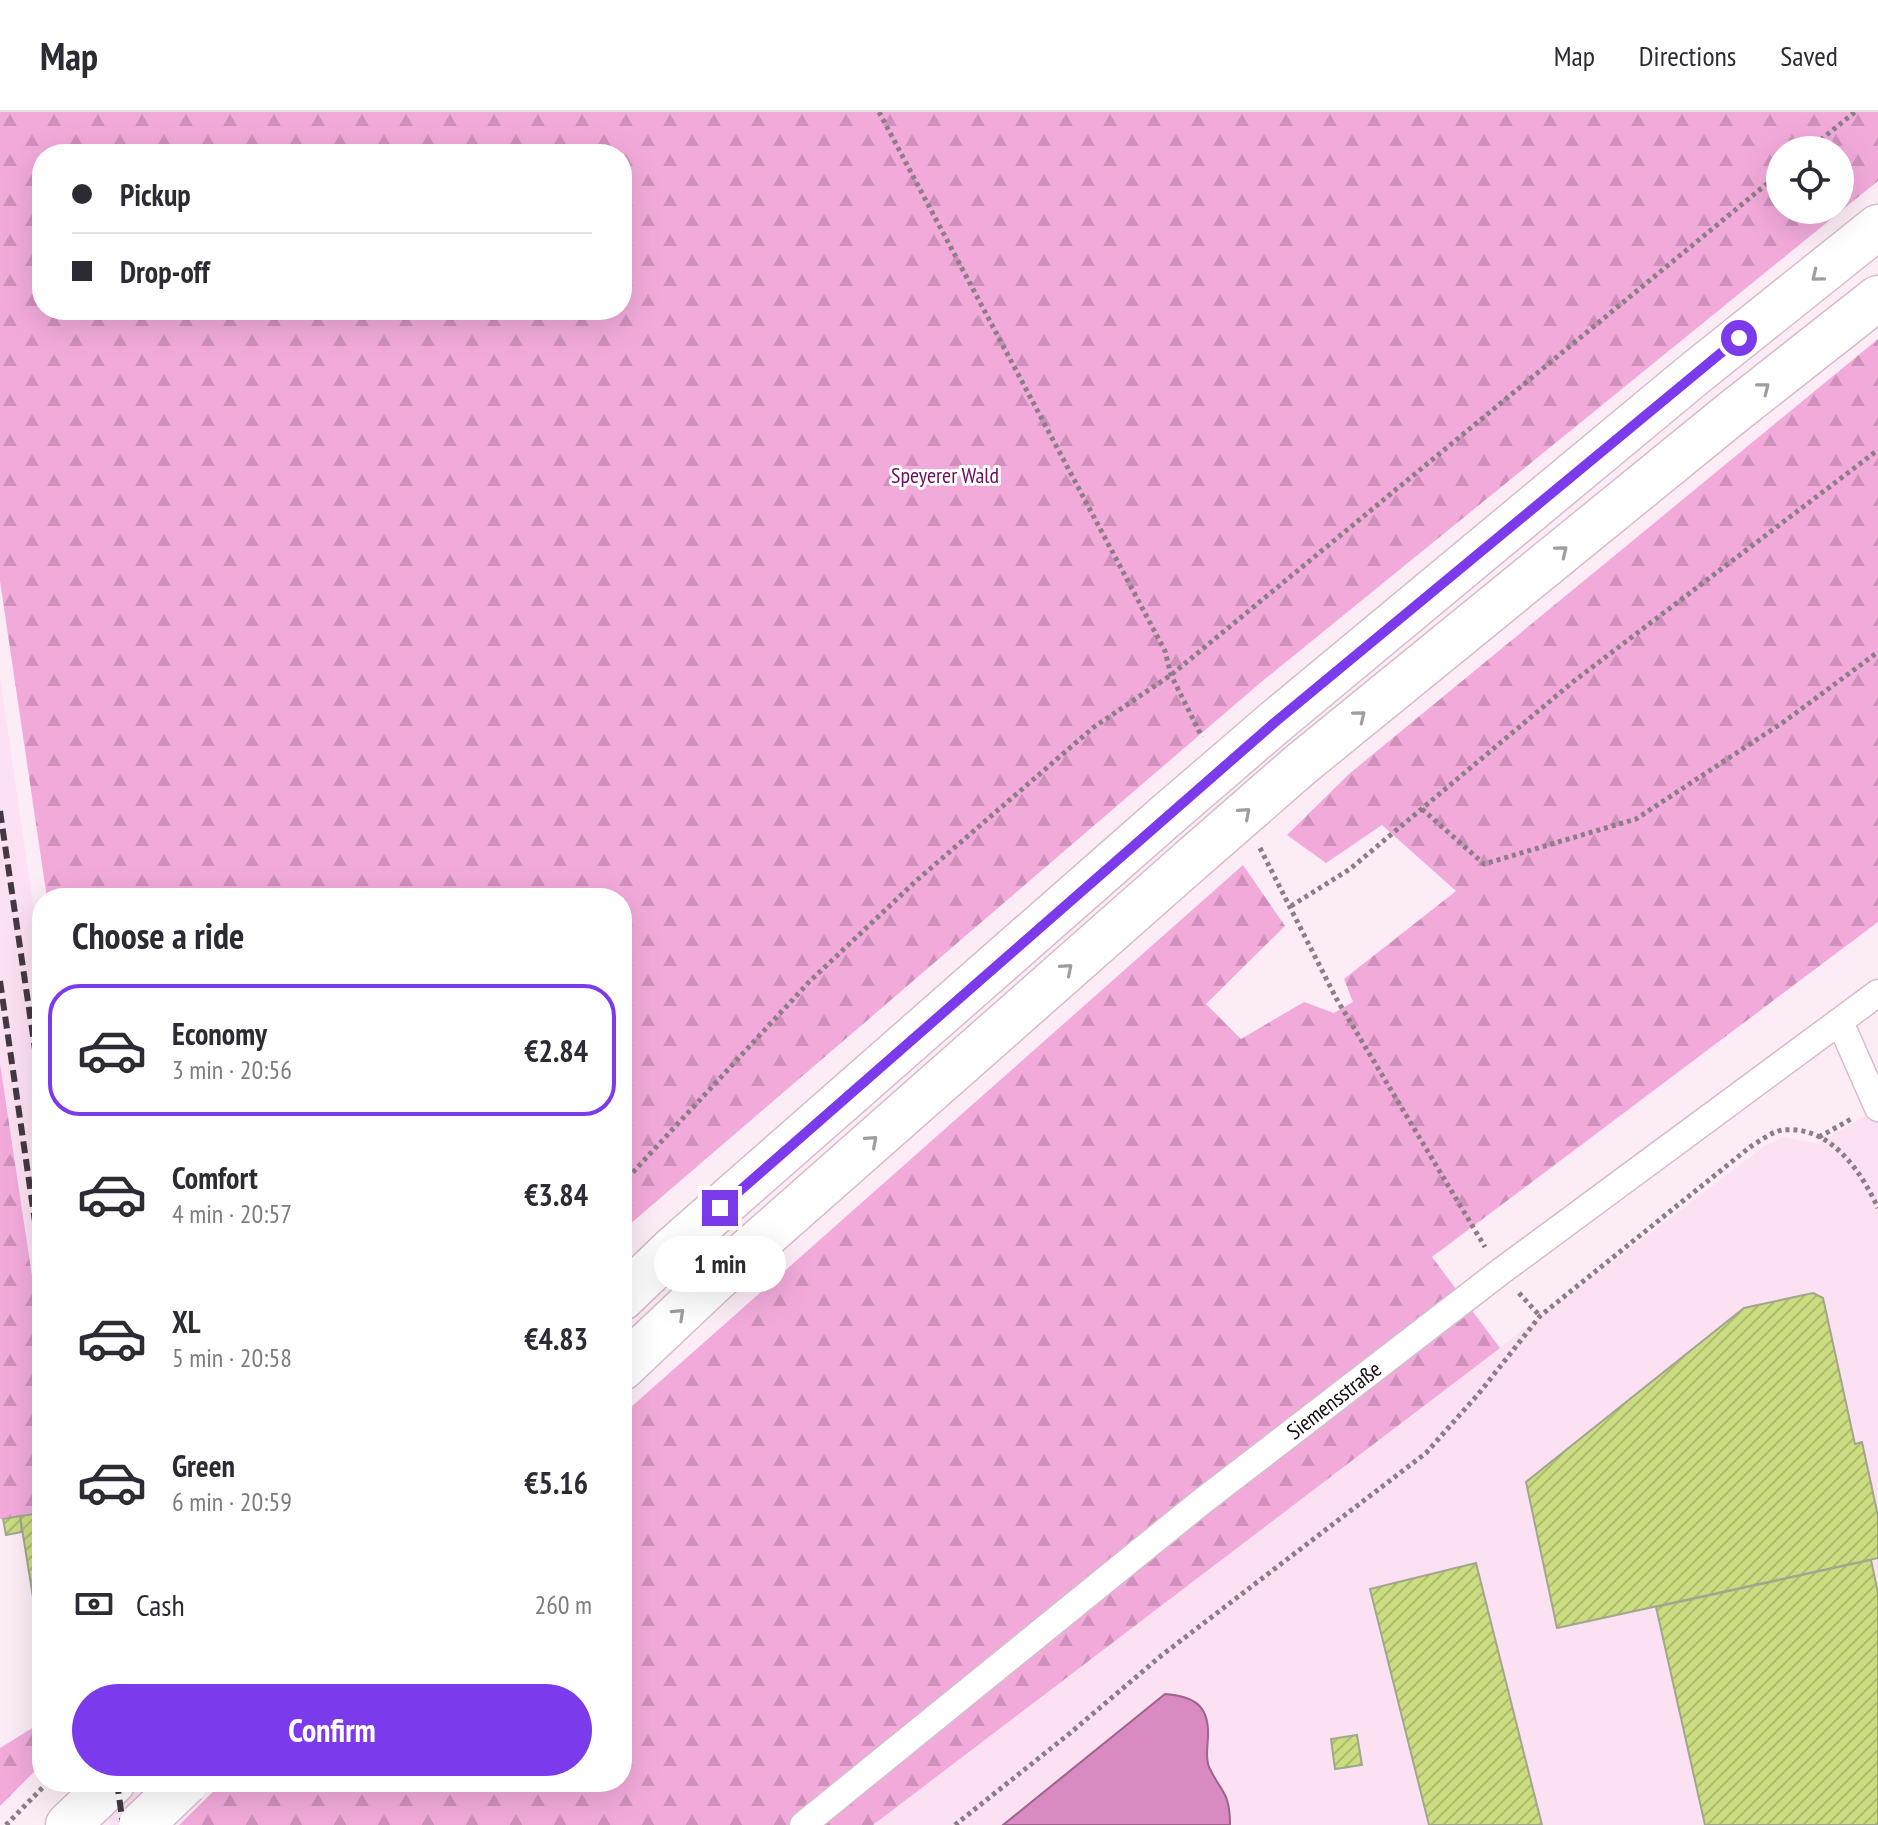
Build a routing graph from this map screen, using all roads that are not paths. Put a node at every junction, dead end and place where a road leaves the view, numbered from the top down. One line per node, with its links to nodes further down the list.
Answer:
1 (1878, 227): 6 (highway, one-way to 6, bridge)
2 (1878, 298): 7 (highway, one-way to 2, bridge)
3 (1878, 993): 4 (street, Siemensstraße)
4 (1840, 1022): 5 (street); 12 (street, Siemensstraße)
5 (1878, 1108)
6 (632, 1288)
7 (632, 1359)
8 (103, 1792): 10 (highway)
9 (176, 1792): 11 (highway, bridge)
10 (68, 1825)
11 (141, 1825)
12 (803, 1825)

